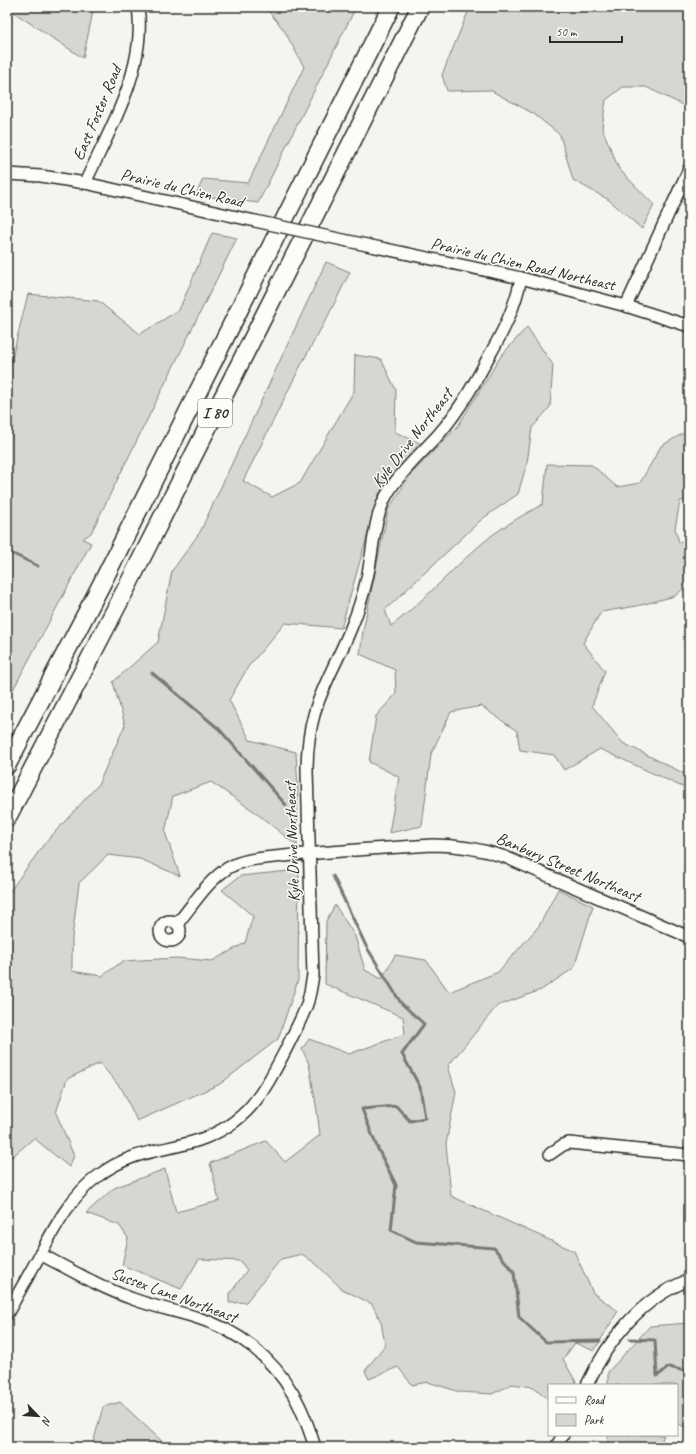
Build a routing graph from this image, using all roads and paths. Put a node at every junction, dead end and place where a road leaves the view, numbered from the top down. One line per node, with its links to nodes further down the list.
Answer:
1 (138, 7): 6 (street, East Foster Road)
2 (391, 7): 11 (highway, I 80)
3 (420, 7): 12 (highway, I 80)
4 (689, 169): 9 (street)
5 (7, 174): 6 (street, Prairie du Chien Road)
6 (85, 183): 7 (street, Prairie du Chien Road, bridge)
7 (348, 241): 8 (street, Prairie du Chien Road Northeast)
8 (522, 278): 9 (street, Prairie du Chien Road Northeast); 13 (street, Kyle Drive Northeast)
9 (626, 306): 10 (street, Prairie du Chien Road Northeast)
10 (689, 326)
11 (7, 765)
12 (7, 818)
13 (309, 854): 14 (street, Banbury Street Northeast); 15 (street, Banbury Street Northeast); 18 (street, Kyle Drive Northeast)
14 (177, 924)
15 (689, 937)
16 (550, 1154): 17 (street)
17 (689, 1155)
18 (40, 1254): 20 (street, Kyle Drive Northeast); 23 (street, Sussex Lane Northeast)
19 (689, 1280): 21 (street)
20 (7, 1314)
21 (588, 1384)
22 (562, 1436): 24 (street)
23 (315, 1447)
24 (556, 1447)

